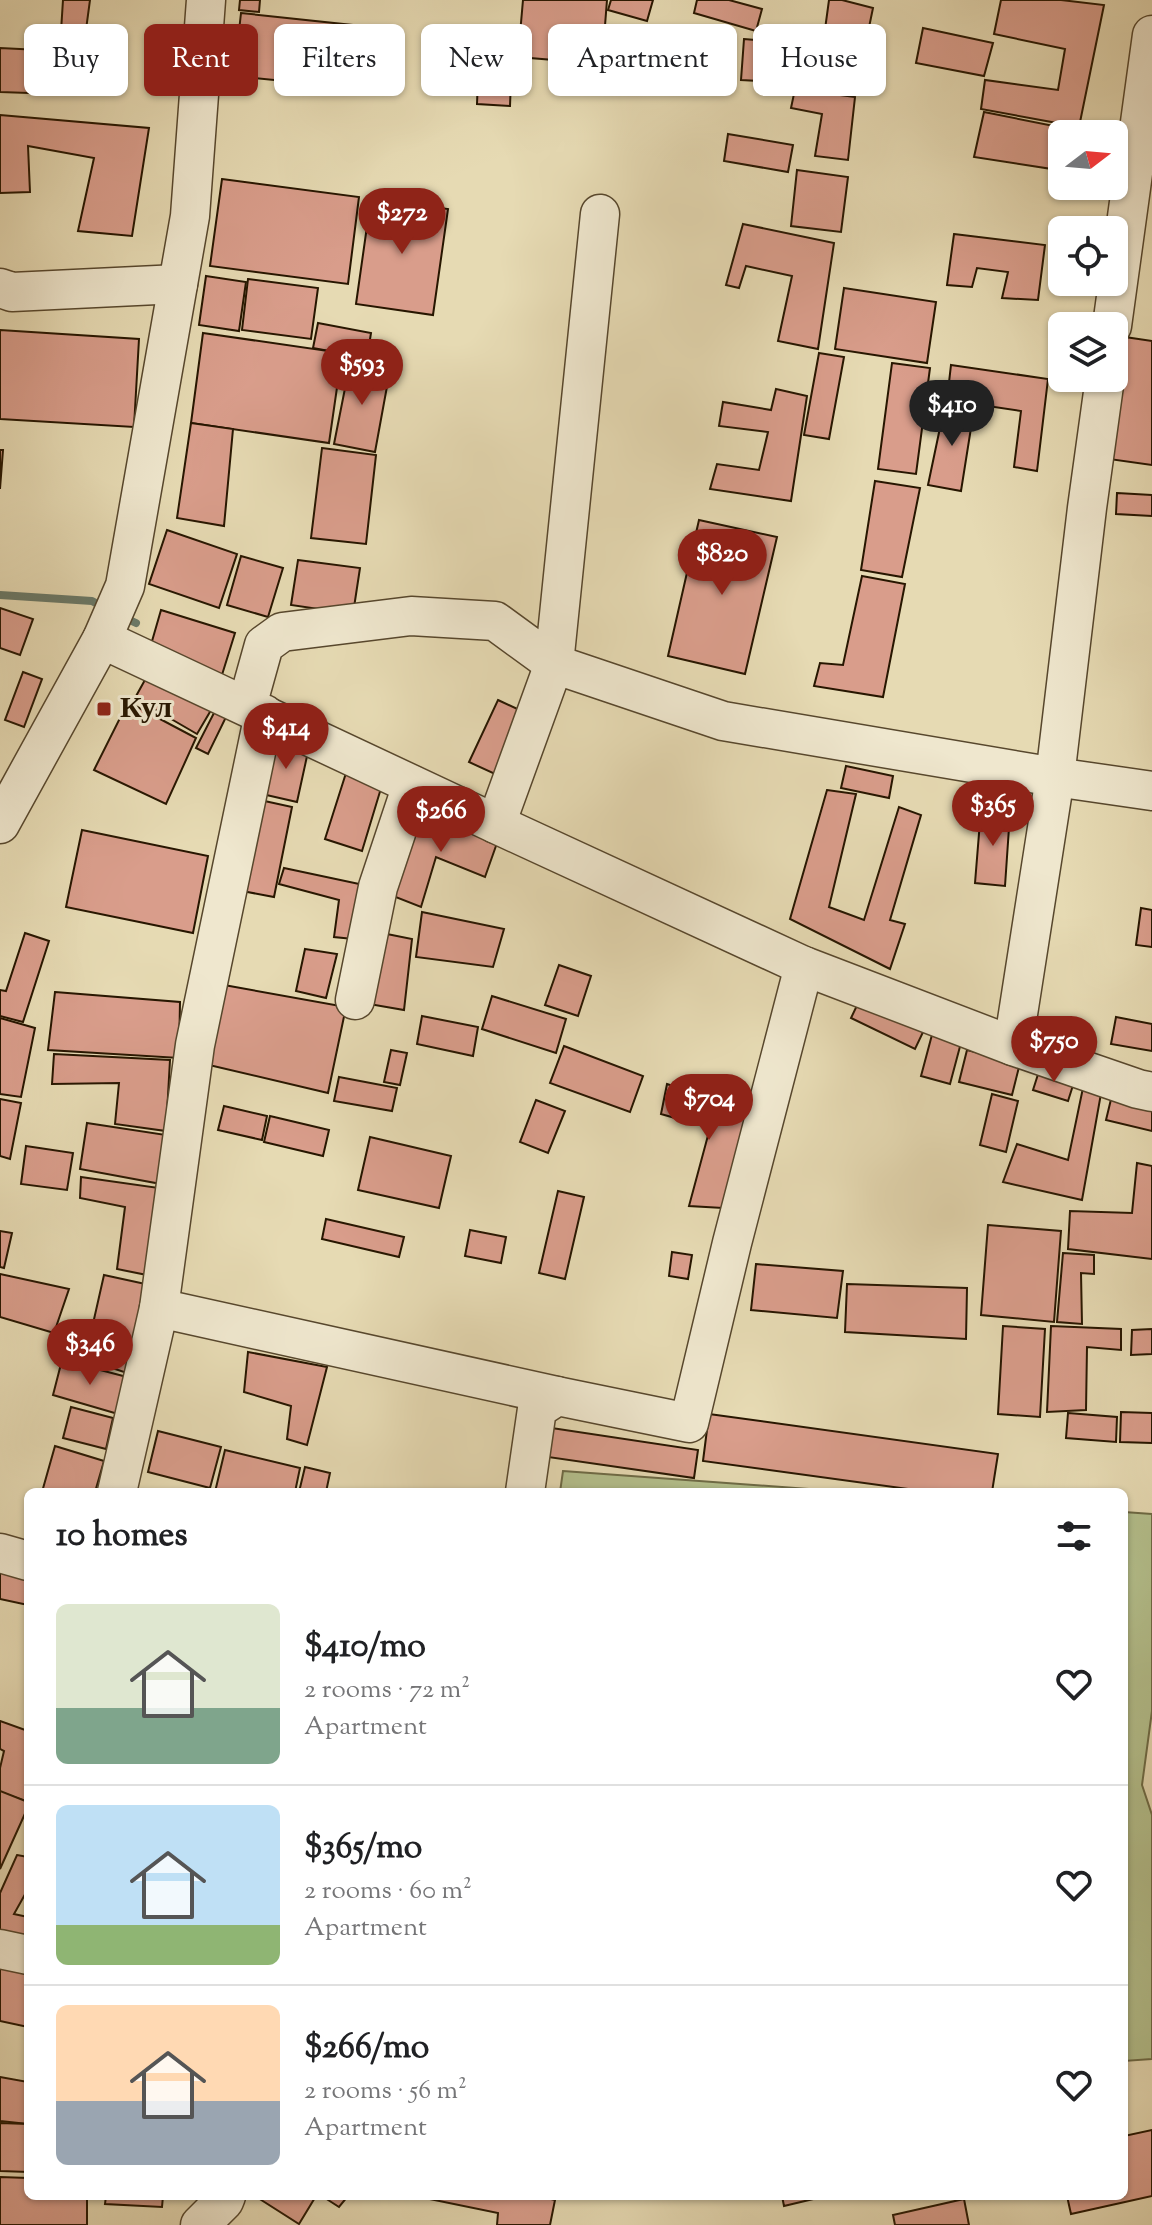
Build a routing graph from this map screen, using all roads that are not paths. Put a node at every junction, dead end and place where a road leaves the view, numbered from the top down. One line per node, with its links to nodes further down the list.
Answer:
1 (206, 0): 4 (street)
2 (1152, 37): 6 (street)
3 (600, 214): 9 (street)
4 (178, 284): 5 (street); 8 (street)
5 (0, 288)
6 (1114, 312)
7 (1103, 392): 11 (street)
8 (102, 639): 10 (street); 14 (street)
9 (554, 664): 10 (street); 11 (street); 15 (street)
10 (256, 710): 12 (street); 20 (street)
11 (1055, 777): 13 (street); 18 (street)
12 (412, 785): 15 (street); 17 (street)
13 (1152, 791)
14 (0, 824)
15 (496, 824): 16 (street)
16 (804, 966): 18 (street); 21 (street)
17 (355, 1000)
18 (1013, 1046): 19 (street)
19 (1152, 1092)
20 (159, 1308): 21 (street); 22 (street)
21 (557, 1396): 23 (street)
22 (118, 1488)
23 (526, 1488)
24 (0, 1553): 25 (street)
25 (24, 1560)
26 (0, 1949): 27 (street)
27 (24, 1954)
28 (224, 2200): 29 (street)
29 (200, 2225)

